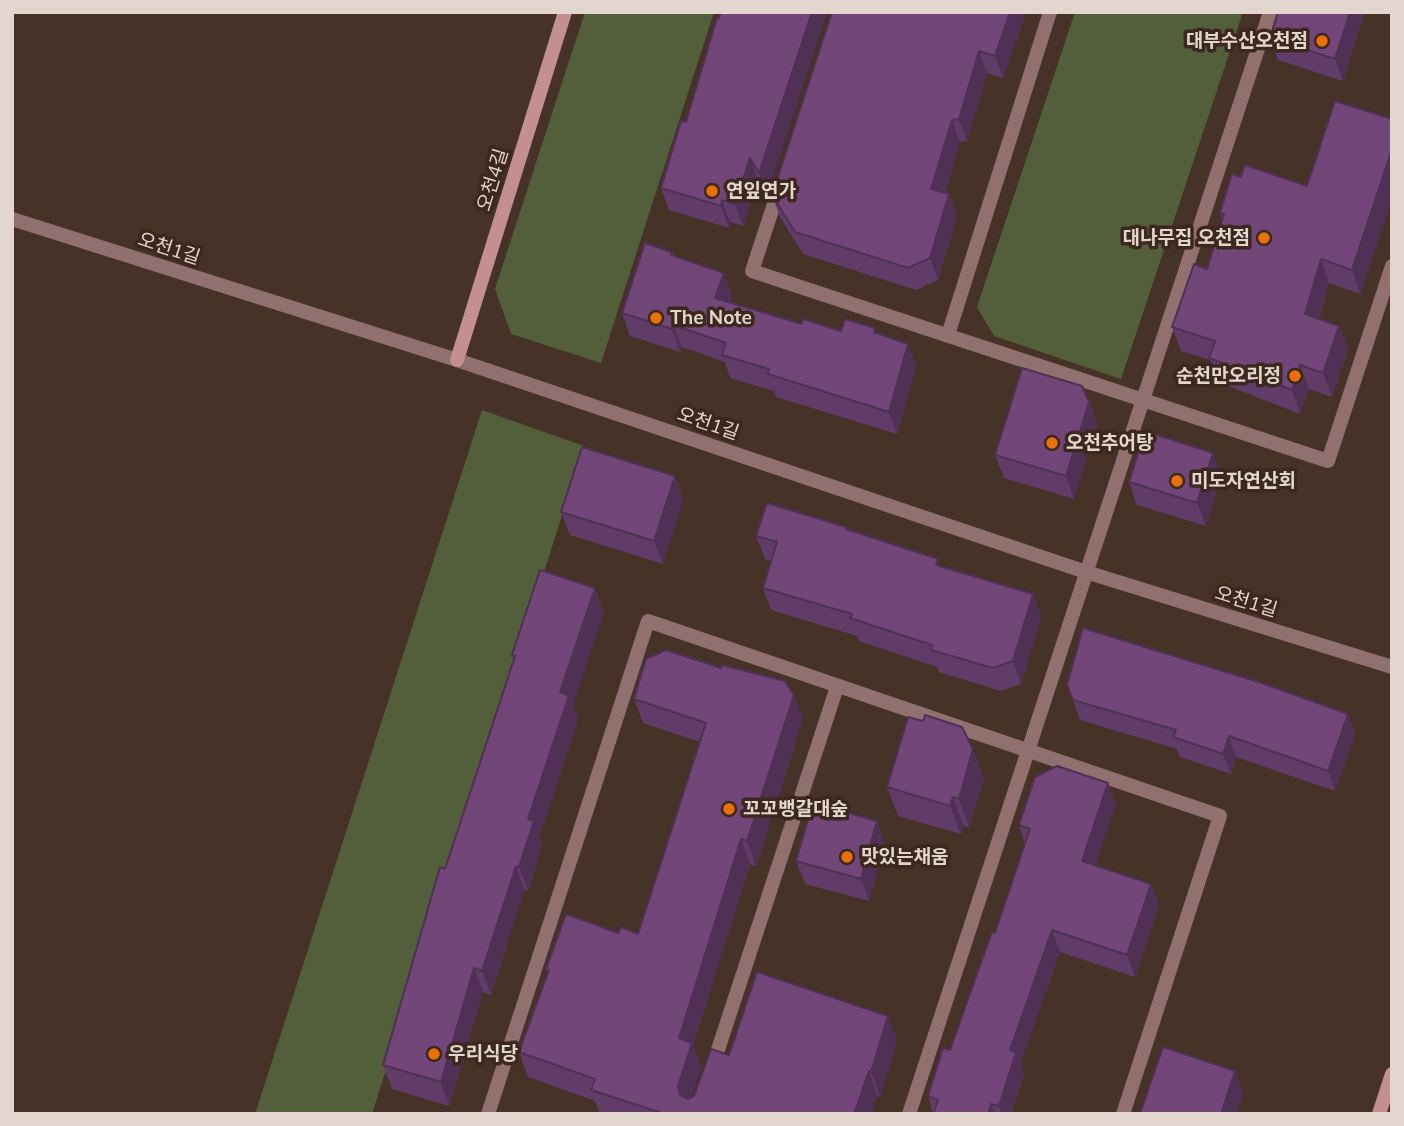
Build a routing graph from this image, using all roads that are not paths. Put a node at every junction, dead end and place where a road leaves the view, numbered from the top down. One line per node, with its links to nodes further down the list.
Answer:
1 (565, 12): 8 (street, 오천4길)
2 (1050, 12): 7 (street)
3 (1270, 12): 9 (street)
4 (786, 168): 7 (street)
5 (12, 219): 8 (street, 오천1길)
6 (1392, 266): 9 (street)
7 (948, 335): 9 (street)
8 (457, 360): 10 (street, 오천1길)
9 (1143, 400): 10 (street)
10 (1086, 572): 11 (street, 오천1길); 13 (street)
11 (1392, 667)
12 (837, 687): 13 (street); 15 (street); 16 (street)
13 (1027, 751): 17 (street); 18 (street)
14 (1392, 1074): 19 (street)
15 (705, 1088)
16 (488, 1114)
17 (909, 1114)
18 (1123, 1114)
19 (1379, 1114)

